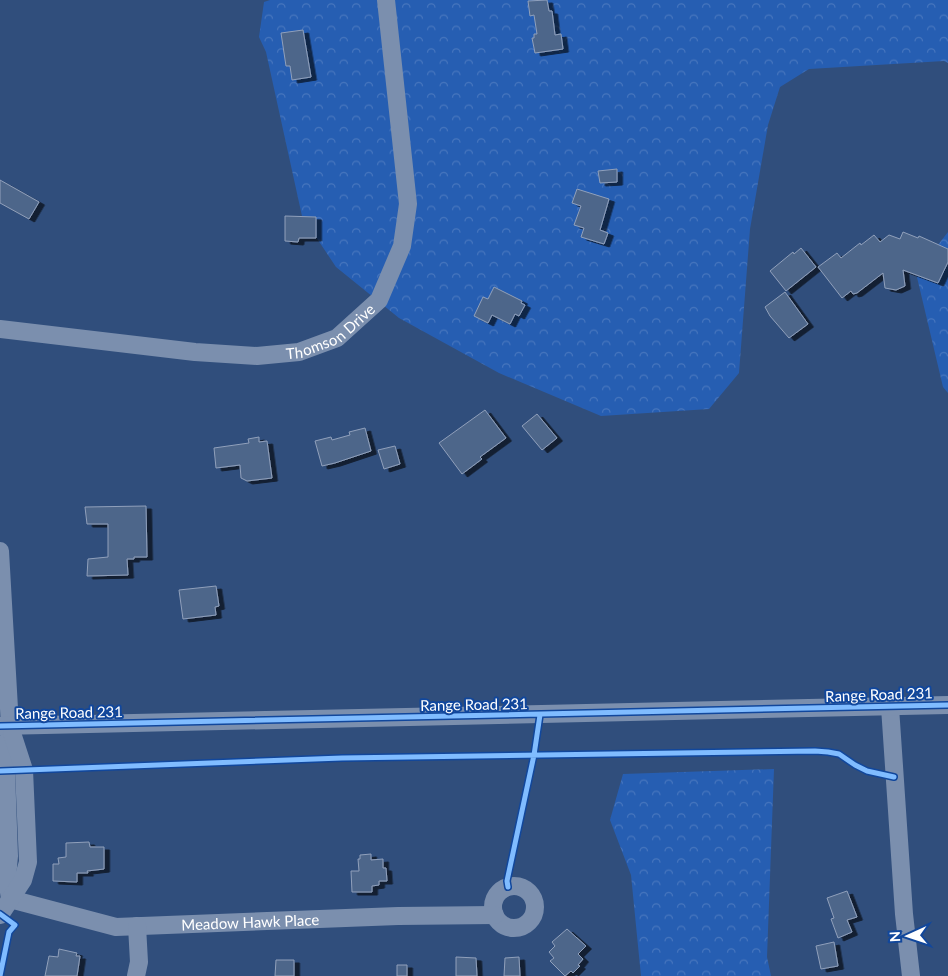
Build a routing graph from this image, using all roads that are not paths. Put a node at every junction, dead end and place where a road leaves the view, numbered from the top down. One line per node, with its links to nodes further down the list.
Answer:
1 (386, 0): 2 (street, Thomson Drive)
2 (0, 329)
3 (0, 551): 6 (street)
4 (948, 705): 5 (street, Range Road 231)
5 (890, 707): 6 (street, Range Road 231); 12 (street)
6 (5, 726): 7 (street)
7 (10, 898): 8 (street); 10 (street, Meadow Hawk Place)
8 (0, 915)
9 (495, 915): 10 (street, Meadow Hawk Place)
10 (137, 926): 11 (street)
11 (136, 976)
12 (911, 976)

